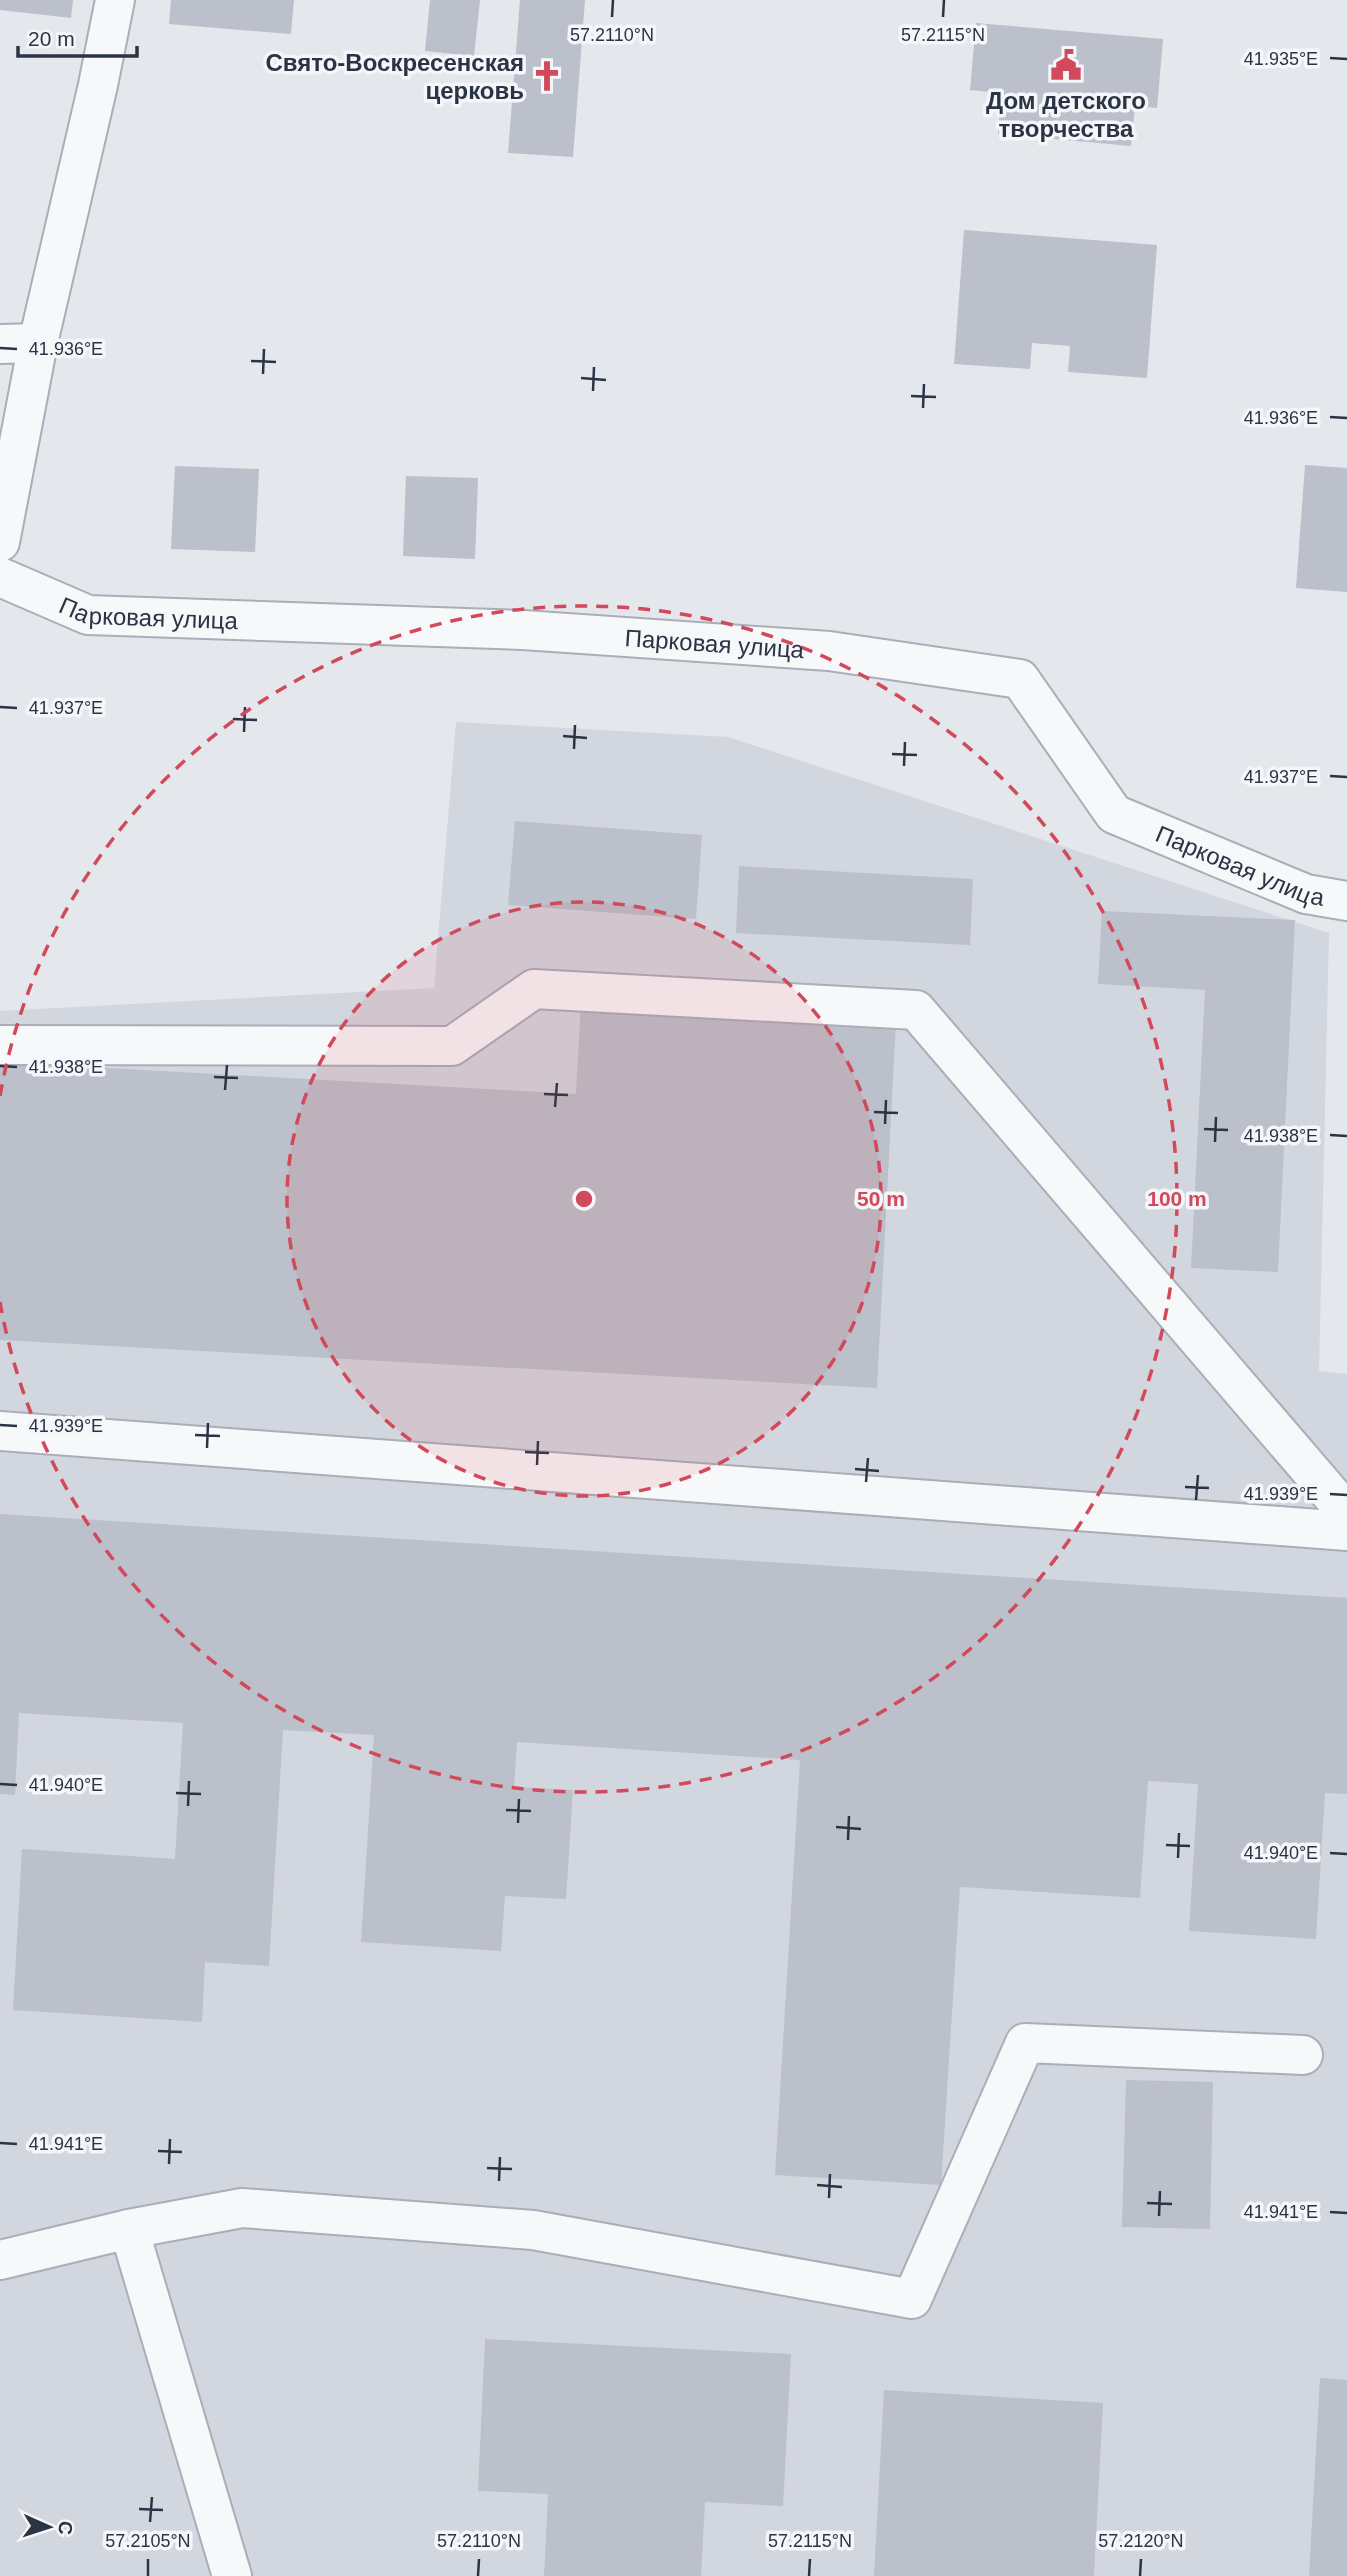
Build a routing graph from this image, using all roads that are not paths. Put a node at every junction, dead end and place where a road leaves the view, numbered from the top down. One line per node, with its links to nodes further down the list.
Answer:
1 (115, 0): 2 (lane)
2 (38, 343): 3 (lane); 4 (lane)
3 (0, 344)
4 (0, 542)
5 (0, 577): 6 (lane, Парковая улица)
6 (1347, 901)
7 (0, 1045): 9 (lane)
8 (0, 1431): 10 (lane)
9 (1347, 1513)
10 (1347, 1531)
11 (1303, 2055): 12 (lane)
12 (129, 2229): 13 (lane); 14 (lane)
13 (0, 2260)
14 (232, 2576)

